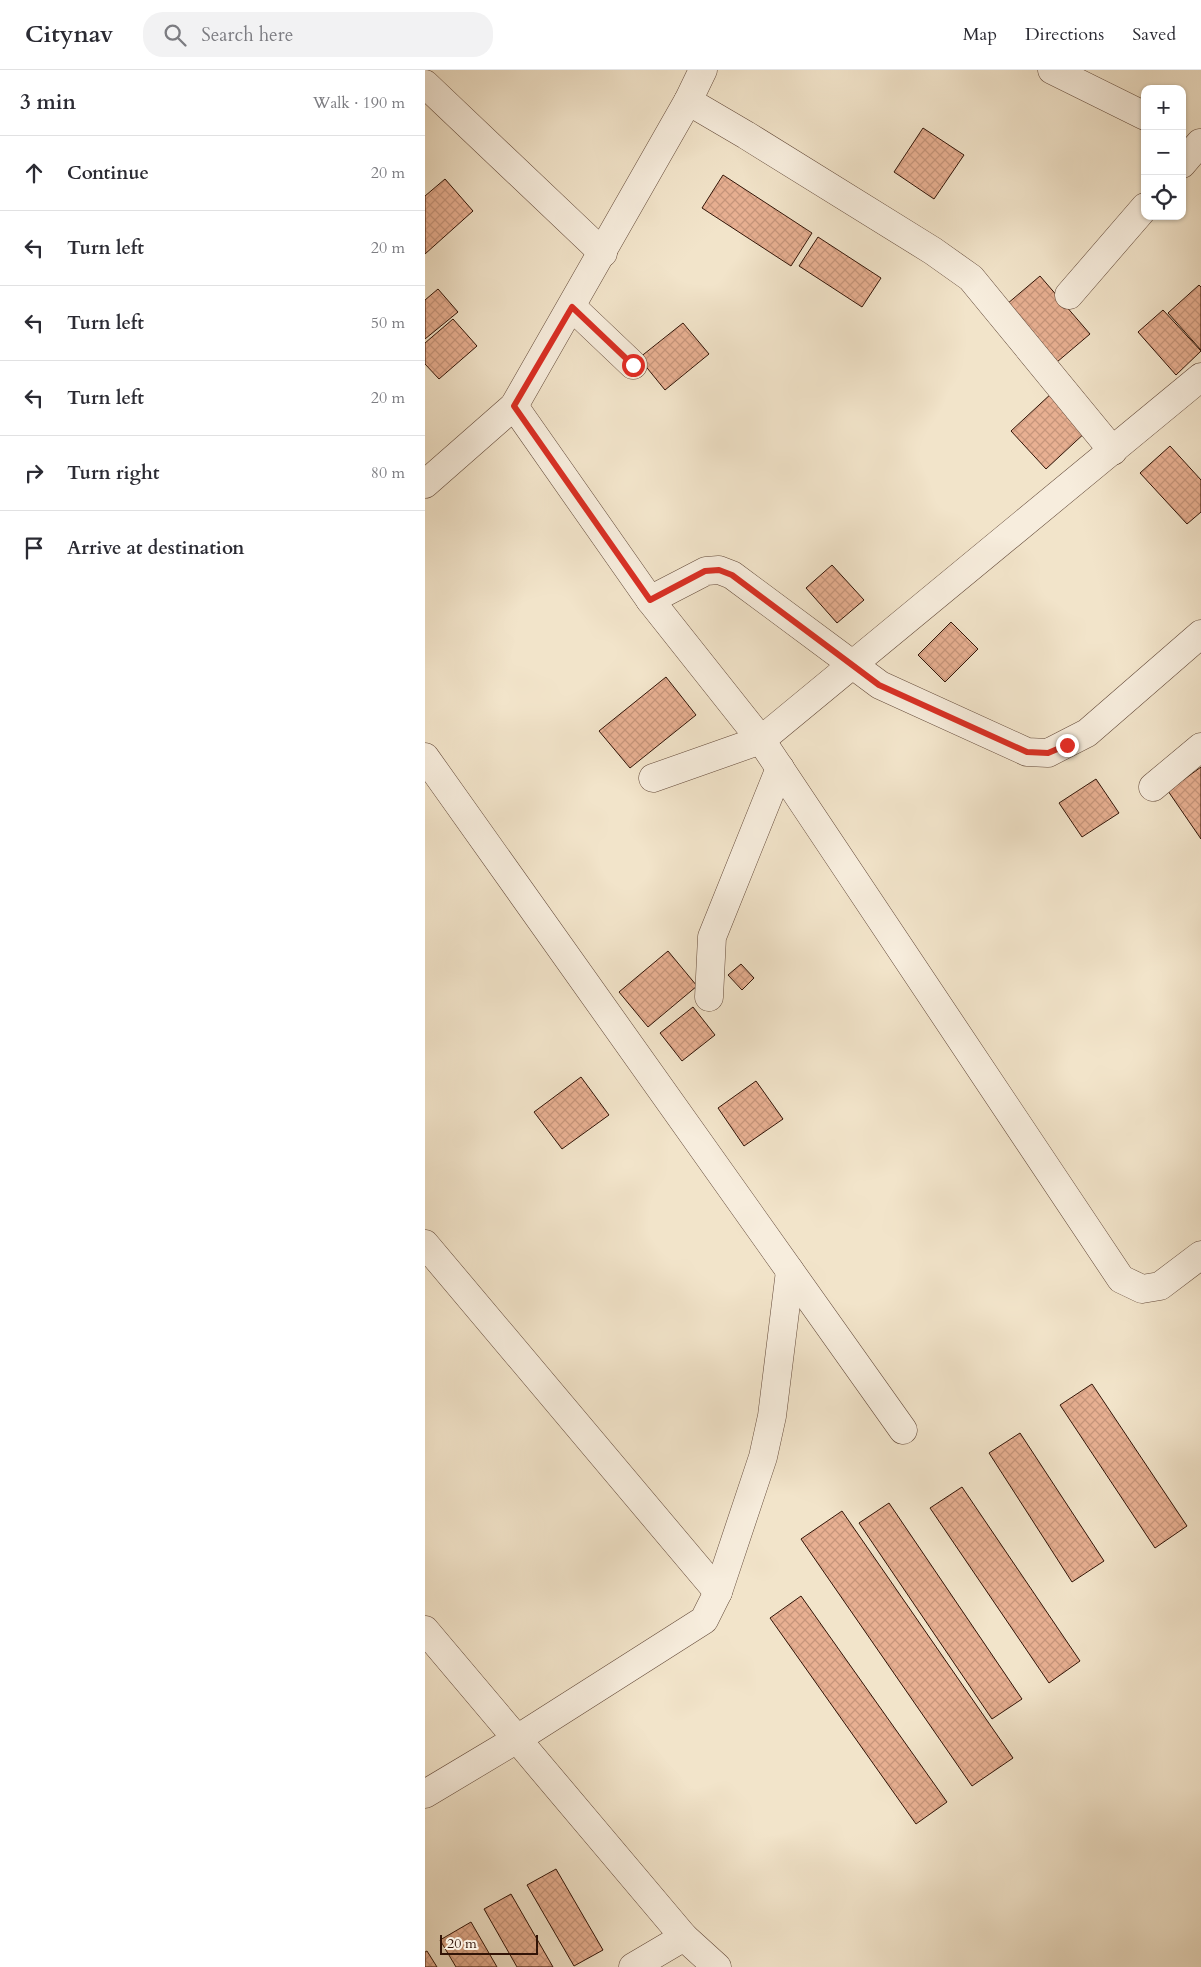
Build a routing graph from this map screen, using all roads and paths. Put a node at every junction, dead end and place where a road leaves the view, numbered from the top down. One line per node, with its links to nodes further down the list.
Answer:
1 (703, 70): 4 (street)
2 (1052, 70): 5 (street)
3 (425, 84): 7 (street)
4 (688, 101): 7 (street); 13 (street)
5 (1141, 114)
6 (1141, 212): 8 (street)
7 (603, 253): 9 (street)
8 (1069, 295)
9 (572, 307): 10 (street); 12 (street)
10 (633, 365)
11 (1201, 377): 13 (street)
12 (514, 406): 14 (street); 15 (street)
13 (1113, 451): 17 (street)
14 (425, 484)
15 (650, 600): 17 (street); 18 (street)
16 (1201, 634): 17 (street)
17 (853, 665): 18 (street)
18 (761, 740): 21 (street); 22 (street)
19 (1201, 747): 23 (street)
20 (425, 757): 27 (street)
21 (780, 768): 24 (street); 26 (street)
22 (653, 778)
23 (1153, 787)
24 (709, 997)
25 (425, 1244): 29 (street)
26 (1201, 1255)
27 (790, 1271): 28 (street); 29 (street)
28 (903, 1430)
29 (718, 1592): 31 (street)
30 (425, 1630): 31 (street)
31 (517, 1739): 32 (street); 33 (street)
32 (425, 1794)
33 (683, 1936): 34 (street); 35 (street)
34 (633, 1967)
35 (717, 1967)

